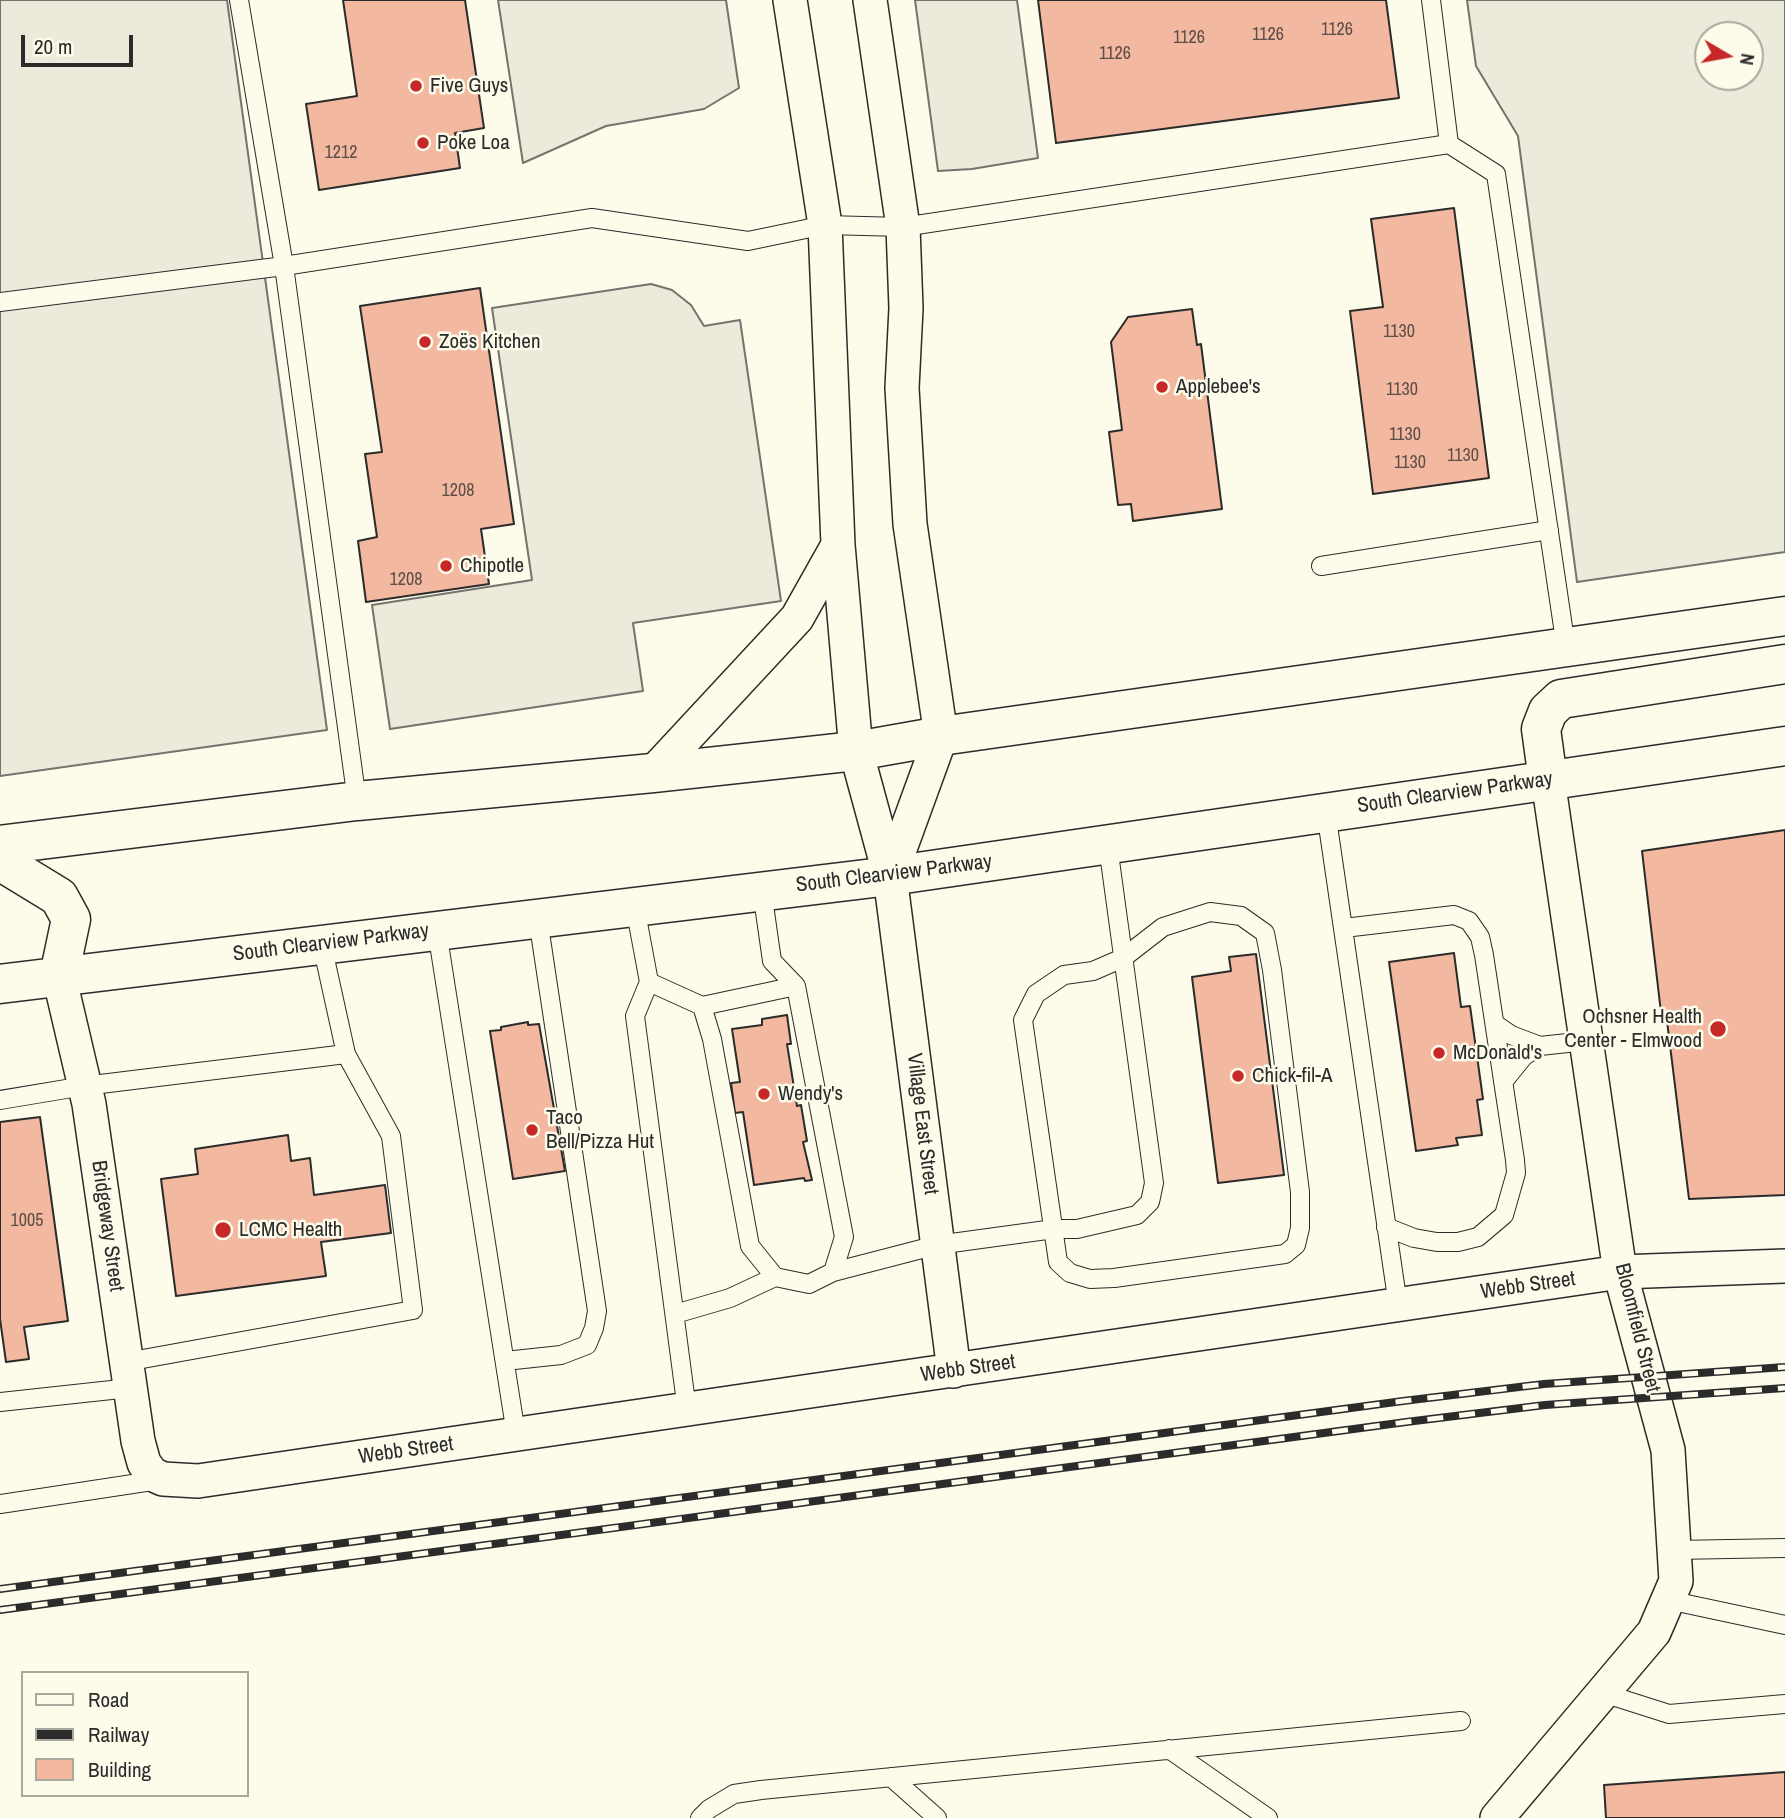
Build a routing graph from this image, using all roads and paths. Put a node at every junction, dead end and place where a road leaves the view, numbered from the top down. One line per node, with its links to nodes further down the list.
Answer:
1 (239, 0): 8 (lane)
2 (790, 0): 6 (street, Village East Street)
3 (870, 0): 7 (street)
4 (1432, 0): 5 (lane)
5 (1449, 145): 7 (lane); 10 (lane)
6 (825, 225): 7 (lane); 8 (lane); 11 (street, Village East Street)
7 (903, 227): 16 (street)
8 (284, 266): 9 (lane); 21 (lane)
9 (0, 302)
10 (1549, 530): 12 (lane); 14 (lane)
11 (838, 545): 18 (street, Village East Street); 19 (street)
12 (1321, 566)
13 (1785, 616): 14 (highway)
14 (1566, 647): 16 (highway)
15 (1785, 664): 20 (highway)
16 (941, 736): 18 (highway); 26 (street)
17 (1785, 746): 20 (highway, South Clearview Parkway)
18 (856, 751): 19 (highway); 26 (street, Village East Street)
19 (653, 773): 21 (highway)
20 (1548, 780): 22 (highway, South Clearview Parkway); 40 (street, Bloomfield Street)
21 (357, 801): 23 (highway)
22 (1326, 812): 24 (highway, South Clearview Parkway); 30 (lane)
23 (0, 845)
24 (1108, 846): 26 (highway, South Clearview Parkway); 33 (lane)
25 (0, 861): 34 (highway)
26 (890, 876): 27 (highway, South Clearview Parkway); 48 (street, Village East Street)
27 (762, 891): 28 (highway, South Clearview Parkway); 37 (lane)
28 (635, 907): 29 (highway, South Clearview Parkway); 35 (lane)
29 (538, 919): 31 (highway, South Clearview Parkway); 55 (lane)
30 (1344, 928): 39 (lane); 46 (lane)
31 (437, 931): 32 (highway, South Clearview Parkway); 55 (lane)
32 (322, 945): 34 (highway, South Clearview Parkway); 42 (lane)
33 (1123, 958): 47 (lane); 47 (lane); 47 (lane)
34 (60, 976): 36 (highway, South Clearview Parkway); 44 (street, Bridgeway Street)
35 (649, 982): 38 (lane); 54 (lane)
36 (0, 984)
37 (796, 986): 38 (lane); 50 (lane)
38 (702, 1006): 52 (lane)
39 (1495, 1024): 41 (lane); 43 (lane)
40 (1587, 1041): 41 (lane); 51 (street, Bloomfield Street)
41 (1540, 1046): 43 (lane)
42 (346, 1054): 44 (lane); 57 (lane)
43 (1503, 1082): 46 (lane)
44 (85, 1086): 45 (lane); 57 (street, Bridgeway Street)
45 (0, 1100)
46 (1386, 1227): 53 (lane)
47 (1054, 1229): 48 (lane)
48 (937, 1245): 50 (lane); 56 (street, Village East Street)
49 (1785, 1266): 51 (street, Webb Street)
50 (833, 1272): 52 (lane)
51 (1620, 1272): 53 (street, Webb Street); 64 (street, Bloomfield Street)
52 (775, 1277): 54 (lane)
53 (1398, 1306): 56 (street, Webb Street)
54 (675, 1314): 59 (lane)
55 (505, 1361): 60 (lane)
56 (954, 1371): 59 (street, Webb Street)
57 (128, 1375): 58 (lane); 61 (street, Bridgeway Street)
58 (0, 1402)
59 (687, 1410): 60 (street, Webb Street)
60 (516, 1434): 61 (street, Webb Street)
61 (158, 1476): 62 (lane)
62 (0, 1504)
63 (1785, 1548): 64 (lane)
64 (1674, 1550): 65 (street, Bloomfield Street)
65 (1668, 1601): 66 (lane); 67 (street, Bloomfield Street)
66 (1785, 1625)
67 (1603, 1693): 68 (lane); 75 (street, Bloomfield Street)
68 (1785, 1704)
69 (1461, 1721): 70 (lane)
70 (1168, 1749): 71 (lane); 74 (lane)
71 (891, 1777): 72 (lane); 73 (lane)
72 (700, 1818)
73 (937, 1818)
74 (1268, 1818)
75 (1497, 1818)

